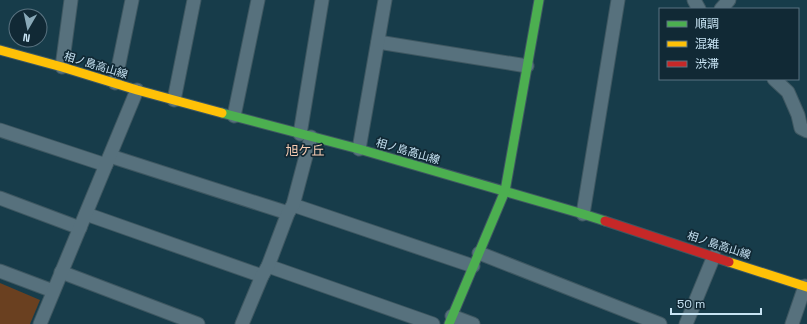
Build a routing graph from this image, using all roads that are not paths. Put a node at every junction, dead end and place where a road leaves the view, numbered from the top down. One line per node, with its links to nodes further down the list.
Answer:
1 (71, 0): 14 (street)
2 (132, 0): 16 (street)
3 (194, 0): 18 (street)
4 (258, 0): 19 (street)
5 (322, 0): 22 (street)
6 (385, 0): 11 (street)
7 (539, 0): 13 (main road)
8 (618, 0): 29 (street)
9 (729, 0): 10 (street)
10 (722, 8)
11 (378, 42): 13 (street); 23 (street)
12 (0, 50): 14 (main road, 相ノ島高山線)
13 (526, 66): 25 (main road)
14 (62, 67): 16 (main road, 相ノ島高山線)
15 (775, 80): 21 (street)
16 (115, 83): 17 (main road, 相ノ島高山線)
17 (137, 90): 18 (main road, 相ノ島高山線); 24 (street)
18 (174, 100): 19 (main road, 相ノ島高山線)
19 (234, 116): 22 (main road, 相ノ島高山線)
20 (0, 130): 24 (street)
21 (807, 131)
22 (306, 136): 23 (main road, 相ノ島高山線); 27 (street)
23 (358, 149): 25 (main road, 相ノ島高山線)
24 (108, 160): 27 (street); 28 (street)
25 (505, 192): 29 (main road, 相ノ島高山線); 31 (main road)
26 (0, 198): 30 (street)
27 (291, 209): 33 (street); 35 (street)
28 (86, 214): 30 (street); 35 (street)
29 (582, 214): 32 (main road, 相ノ島高山線)
30 (80, 228): 36 (street)
31 (479, 253): 33 (main road); 45 (street)
32 (714, 256): 37 (main road, 相ノ島高山線); 46 (street)
33 (473, 266): 39 (main road)
34 (0, 271): 38 (street)
35 (265, 271): 42 (street); 43 (street)
36 (61, 272): 38 (street); 41 (street)
37 (806, 286): 47 (street)
38 (53, 291): 40 (street)
39 (450, 320): 44 (street)
40 (40, 324)
41 (198, 324)
42 (242, 324)
43 (433, 324)
44 (473, 324)
45 (660, 324)
46 (686, 324)
47 (792, 324)

